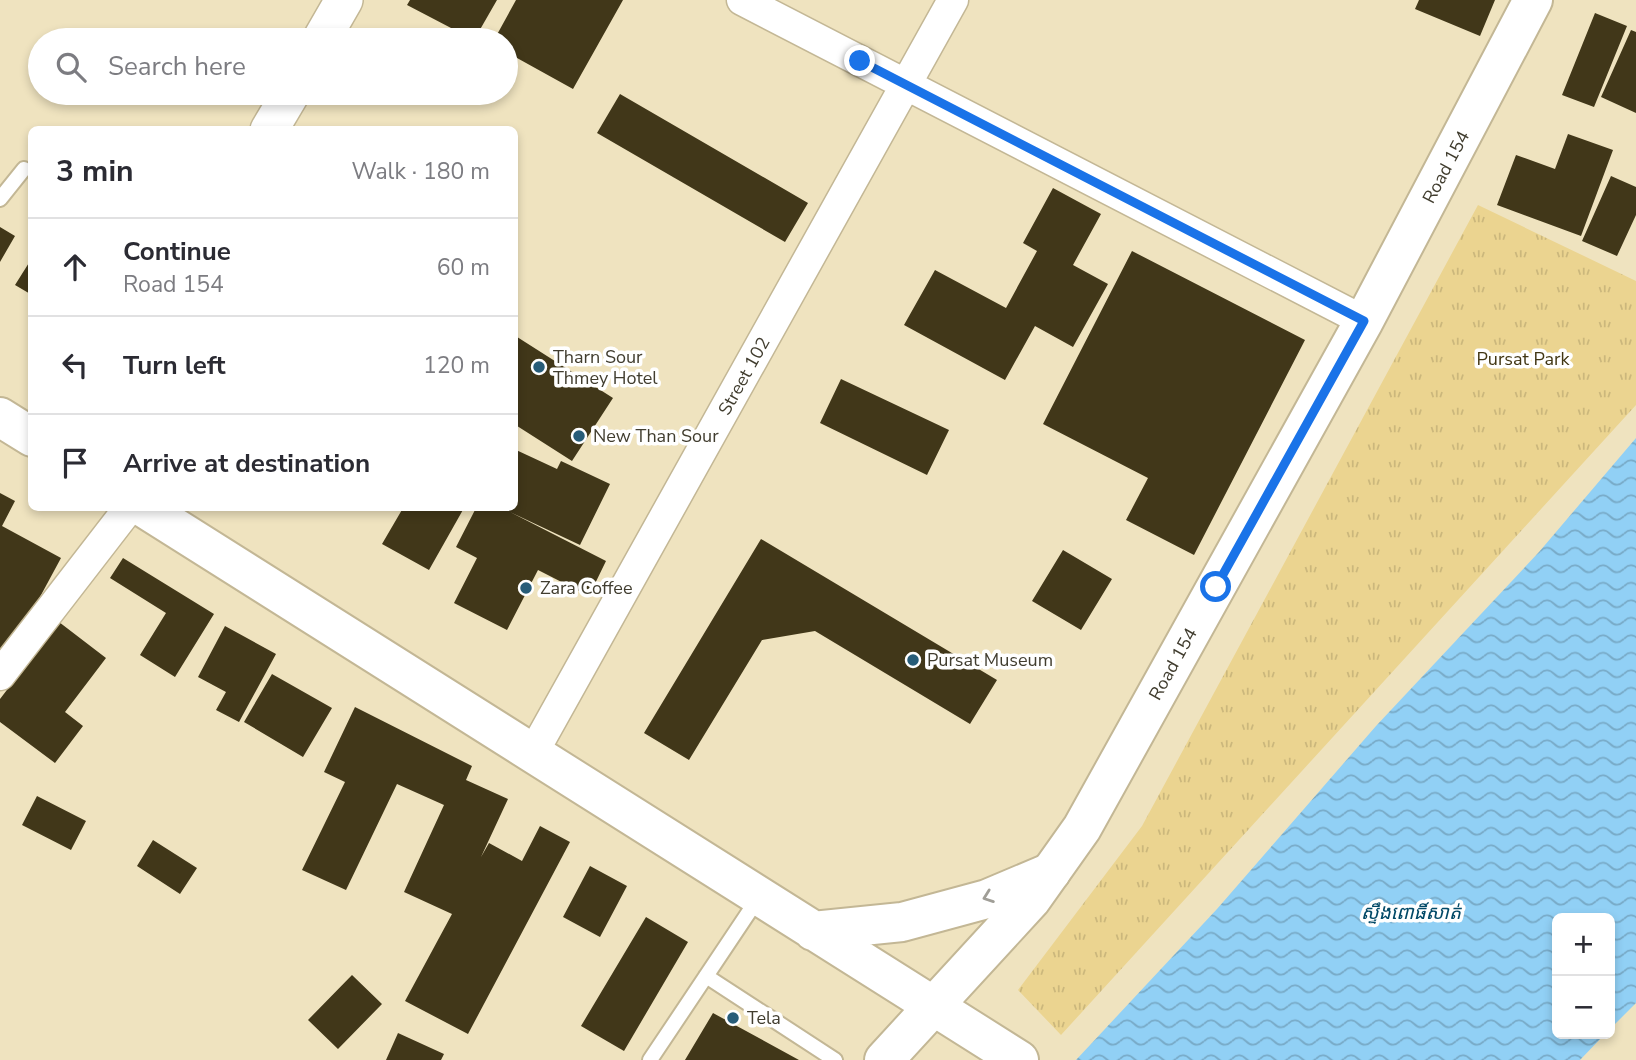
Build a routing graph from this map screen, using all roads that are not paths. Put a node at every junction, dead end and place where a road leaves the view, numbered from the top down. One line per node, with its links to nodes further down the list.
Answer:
1 (344, 0): 5 (street)
2 (743, 0): 6 (street)
3 (953, 0): 6 (street, Street 102)
4 (1533, 0): 11 (main road, Road 154)
5 (328, 28)
6 (907, 86): 11 (street); 17 (street, Street 102)
7 (283, 105): 8 (street)
8 (271, 126)
9 (24, 169): 10 (lane)
10 (0, 199)
11 (1364, 321): 18 (main road, Road 154)
12 (0, 417): 13 (main road)
13 (28, 434)
14 (127, 511): 16 (street)
15 (149, 511): 17 (main road)
16 (0, 675)
17 (534, 751): 19 (main road)
18 (1051, 872): 20 (main road, one-way to 20); 22 (main road, Road 154)
19 (759, 896): 20 (main road); 21 (lane)
20 (813, 931): 22 (main road)
21 (706, 976): 23 (lane); 24 (lane)
22 (934, 1007): 25 (main road, Road 154); 26 (main road)
23 (650, 1060)
24 (835, 1060)
25 (884, 1060)
26 (1019, 1060)

